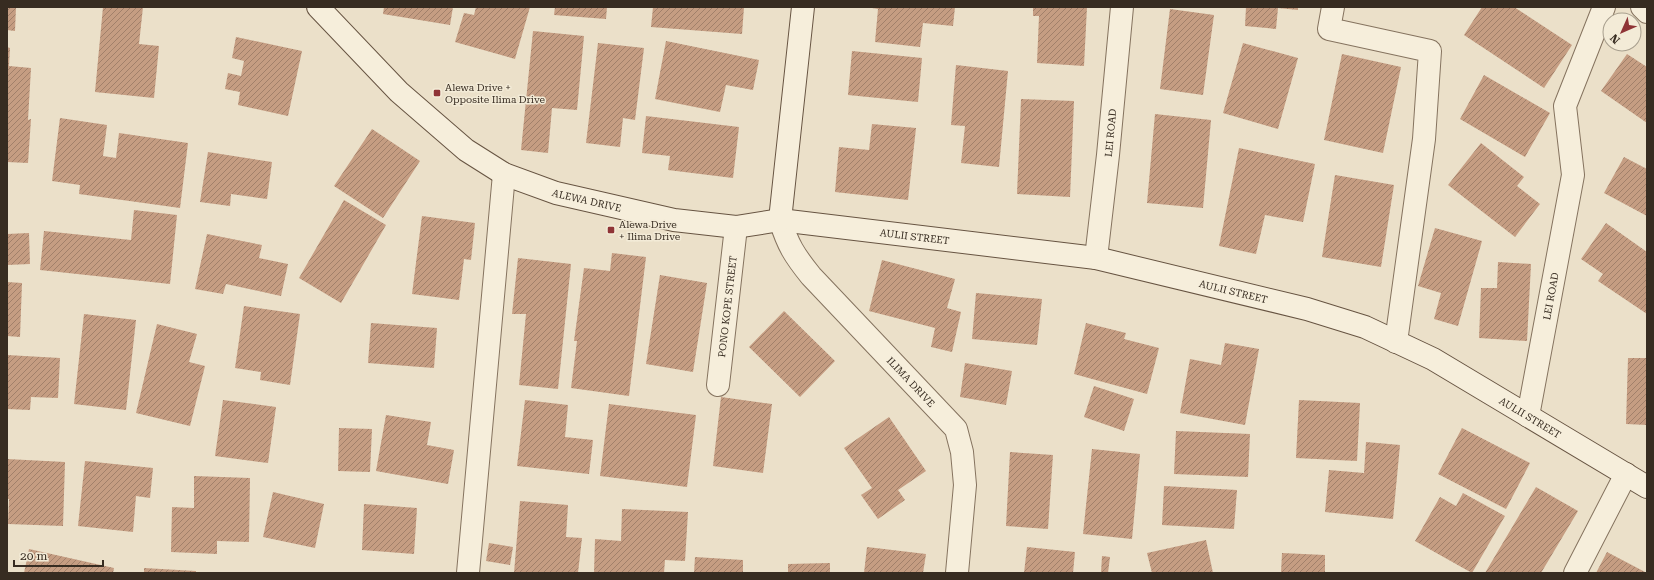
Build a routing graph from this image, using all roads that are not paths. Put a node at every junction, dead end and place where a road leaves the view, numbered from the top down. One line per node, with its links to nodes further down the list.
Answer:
1 (318, 7): 8 (street, ALEWA DRIVE)
2 (804, 7): 9 (street)
3 (1122, 7): 11 (street, LEI ROAD)
4 (1333, 7): 12 (street)
5 (1604, 7): 14 (street, LEI ROAD)
6 (1642, 7): 7 (street)
7 (1647, 12)
8 (504, 174): 10 (street, ALEWA DRIVE); 17 (street)
9 (780, 220): 10 (street, ALEWA DRIVE); 11 (street, AULII STREET); 18 (street, ILIMA DRIVE)
10 (736, 227): 13 (street, PONO KOPE STREET)
11 (1096, 258): 12 (street, AULII STREET)
12 (1396, 342): 14 (street, AULII STREET)
13 (718, 385)
14 (1528, 416): 15 (street, AULII STREET)
15 (1626, 474): 16 (street, AULII STREET); 19 (street)
16 (1647, 487)
17 (468, 573)
18 (957, 573)
19 (1575, 573)

